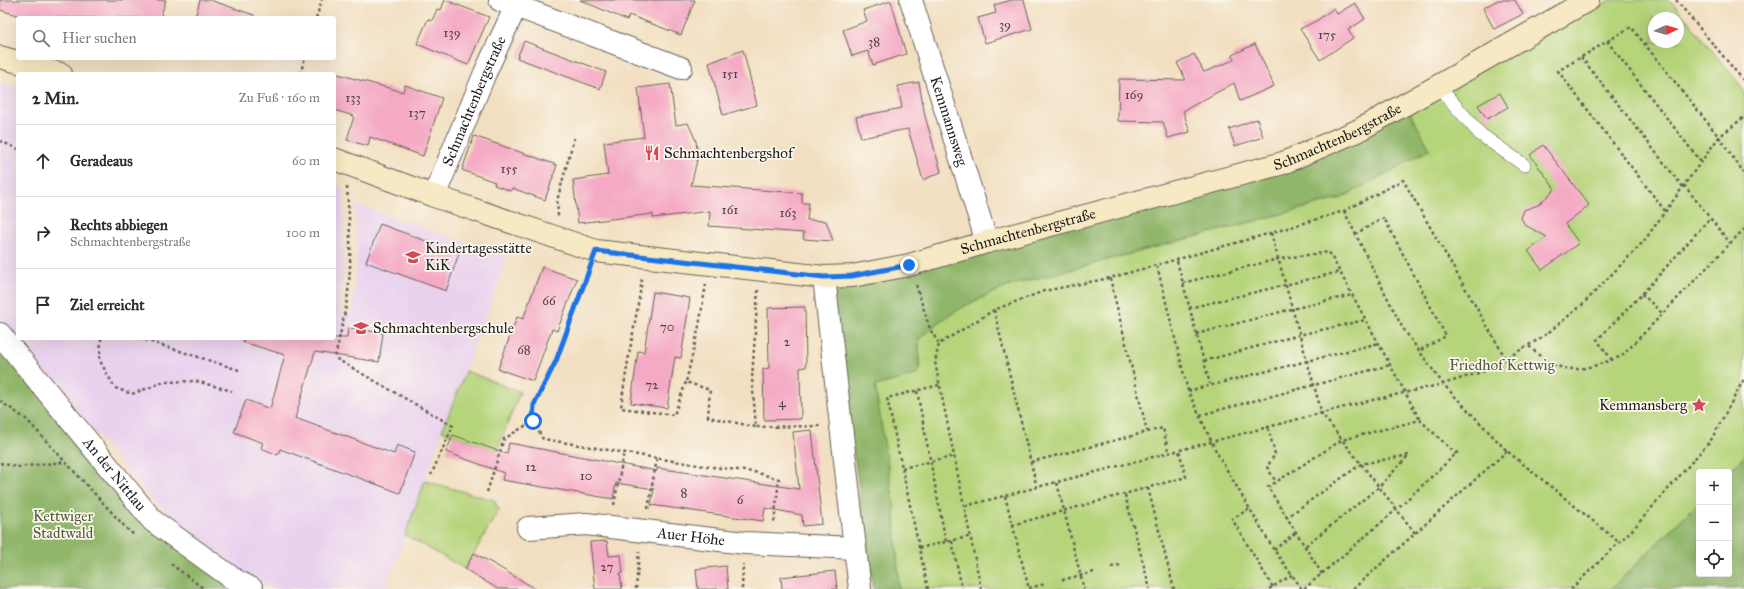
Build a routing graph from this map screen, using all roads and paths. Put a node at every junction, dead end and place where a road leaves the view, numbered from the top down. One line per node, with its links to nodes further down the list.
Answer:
1 (322, 0): 6 (path)
2 (911, 0): 34 (street, Kemmannsweg)
3 (1588, 0): 15 (street, Schmachtenbergstraße)
4 (1676, 0): 14 (path)
5 (508, 3): 11 (street, Schmachtenbergstraße); 26 (street, Schmachtenbergstraße)
6 (317, 16)
7 (1607, 41): 9 (path); 17 (path); 22 (path)
8 (0, 57): 12 (street)
9 (1581, 57): 25 (path); 29 (path)
10 (304, 60): 13 (path)
11 (681, 68)
12 (54, 72)
13 (301, 72)
14 (1744, 81)
15 (1438, 86): 23 (lane); 34 (street, Schmachtenbergstraße)
16 (1744, 117): 17 (path)
17 (1719, 137): 22 (path); 24 (path)
18 (574, 138): 27 (path)
19 (0, 141): 20 (path)
20 (16, 148)
21 (340, 161): 26 (street, Schmachtenbergstraße); 105 (path)
22 (1701, 162): 25 (path)
23 (1524, 165)
24 (1744, 173)
25 (1684, 186): 29 (path); 30 (path)
26 (434, 196): 36 (street, Schmachtenbergstraße)
27 (557, 201)
28 (1344, 210): 32 (path); 33 (path); 65 (path)
29 (1665, 211): 63 (path)
30 (1710, 218): 35 (path); 49 (path)
31 (1744, 229): 35 (path)
32 (1271, 233): 38 (path); 39 (path)
33 (1355, 234): 64 (path); 64 (path)
34 (987, 242): 41 (street, Schmachtenbergstraße)
35 (1730, 243): 54 (path)
36 (596, 251): 37 (street, Schmachtenbergstraße); 85 (path)
37 (646, 257): 40 (street, Schmachtenbergstraße); 72 (path)
38 (1278, 259): 44 (path); 47 (path); 48 (path)
39 (1177, 261): 42 (path); 47 (path)
40 (709, 264): 43 (street, Schmachtenbergstraße); 72 (path)
41 (909, 265): 45 (street, Schmachtenbergstraße); 61 (path)
42 (1157, 266): 46 (path); 79 (path)
43 (759, 270): 45 (street, Schmachtenbergstraße); 87 (path)
44 (1339, 272): 48 (path); 50 (path)
45 (824, 277): 86 (street)
46 (1110, 278): 53 (path); 89 (path)
47 (1183, 283): 51 (path)
48 (1285, 284): 51 (path); 52 (path)
49 (1642, 294): 54 (path); 66 (path)
50 (1352, 295): 52 (path); 55 (path)
51 (1189, 308): 57 (path)
52 (1292, 309): 57 (path); 58 (path)
53 (994, 310): 61 (path); 101 (path)
54 (1663, 314): 66 (path)
55 (1365, 320): 58 (path); 62 (path)
56 (0, 334): 144 (street, An der Nittlau)
57 (1196, 334): 67 (path)
58 (1299, 334): 67 (path); 68 (path)
59 (101, 340): 78 (path)
60 (145, 340): 70 (path)
61 (939, 344): 75 (path)
62 (1379, 344): 68 (path); 69 (path)
63 (1528, 346): 65 (path); 66 (path)
64 (1419, 351): 74 (path)
65 (1506, 359): 74 (path)
66 (1612, 360)
67 (1204, 361): 73 (path)
68 (1306, 361): 73 (path); 76 (path)
69 (1390, 365): 76 (path); 80 (path)
70 (239, 370)
71 (1744, 379): 128 (path)
72 (686, 382): 87 (path)
73 (1210, 384): 79 (path)
74 (1443, 384): 80 (path); 94 (path)
75 (940, 385): 77 (path); 98 (path)
76 (1313, 386): 82 (path); 83 (path)
77 (917, 390): 100 (path); 104 (path)
78 (232, 391)
79 (1188, 391): 83 (path)
80 (1406, 392): 82 (path); 84 (path)
81 (0, 401): 102 (path)
82 (1322, 414): 88 (path); 90 (path)
83 (1200, 415): 91 (path)
84 (1420, 420): 90 (path); 97 (path)
85 (533, 421): 95 (path); 111 (path)
86 (841, 424): 87 (path); 131 (street)
87 (756, 427)
88 (1268, 428): 91 (path); 106 (path)
89 (1147, 431): 96 (path); 101 (path)
90 (1342, 440): 103 (path); 106 (path)
91 (1211, 442): 93 (path); 115 (path)
92 (1460, 450): 97 (path)
93 (1179, 451): 96 (path); 110 (path)
94 (1507, 451): 124 (path); 128 (path)
95 (624, 452): 99 (path); 120 (path)
96 (1169, 454): 107 (path)
97 (1456, 454): 116 (path)
98 (955, 456): 100 (path); 114 (path)
99 (657, 458): 122 (path); 129 (path)
100 (931, 462): 104 (path); 127 (path)
101 (1030, 462): 109 (path)
102 (0, 463)
103 (1361, 464): 108 (path); 108 (path); 118 (path)
104 (902, 468): 132 (path)
105 (431, 475)
106 (1276, 482): 118 (path)
107 (1057, 483): 109 (path); 117 (path)
108 (1379, 487): 116 (path); 130 (path)
109 (1037, 488): 113 (path)
110 (1148, 488): 112 (path); 153 (path)
111 (487, 492)
112 (1125, 495): 117 (path); 152 (path)
113 (1005, 496): 114 (path); 119 (path)
114 (965, 506): 125 (path)
115 (1250, 509): 133 (path); 143 (path)
116 (1397, 510): 124 (path); 138 (path)
117 (1064, 511): 119 (path); 139 (path)
118 (1286, 518): 123 (path)
119 (1012, 525): 150 (path)
120 (610, 527): 121 (street, Auer Höhe); 122 (street, Auer Höhe)
121 (528, 528)
122 (642, 531): 129 (street, Auer Höhe); 145 (path)
123 (1295, 533): 130 (path); 133 (path)
124 (1415, 533): 156 (path)
125 (972, 536): 126 (path); 142 (path)
126 (952, 541): 127 (path); 148 (path)
127 (946, 542): 132 (path)
128 (1620, 543): 157 (path)
129 (772, 544): 131 (street, Auer Höhe)
130 (1304, 547): 138 (path)
131 (855, 548): 146 (street)
132 (919, 548): 147 (path)
133 (1274, 550): 137 (path)
134 (1121, 565): 135 (path)
135 (1111, 567)
136 (1094, 572): 139 (path)
137 (1292, 574): 143 (path); 155 (path)
138 (1322, 574): 155 (path)
139 (1080, 576): 140 (path); 151 (path)
140 (1062, 580)
141 (1045, 584): 150 (path)
142 (981, 588): 149 (path)
143 (1273, 588): 154 (path)
144 (252, 589)
145 (636, 589)
146 (860, 589)
147 (928, 589)
148 (962, 589)
149 (976, 589)
150 (1029, 589)
151 (1084, 589)
152 (1150, 589)
153 (1174, 589)
154 (1269, 589)
155 (1303, 589)
156 (1353, 589)
157 (1571, 589)

